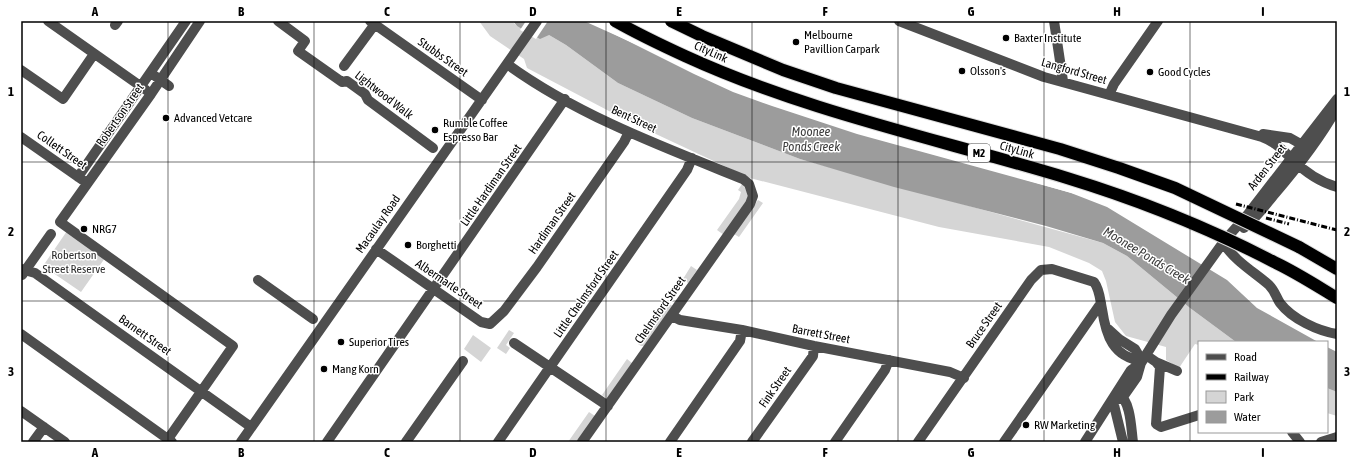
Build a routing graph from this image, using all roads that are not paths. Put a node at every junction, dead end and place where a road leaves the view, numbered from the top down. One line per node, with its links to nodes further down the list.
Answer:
1 (48, 21): 12 (street)
2 (186, 21): 16 (street, Robertson Street)
3 (278, 21): 31 (street, Lightwood Walk)
4 (537, 21): 13 (street, Macaulay Road)
5 (616, 21): 47 (highway, CityLink / M2, bridge)
6 (671, 21): 43 (highway, CityLink / M2, bridge)
7 (1054, 21): 18 (street)
8 (1158, 21): 22 (street)
9 (204, 22): 17 (street, Robertson Street)
10 (372, 22): 14 (street); 25 (street, Stubbs Street)
11 (903, 22): 18 (street, Langford Street)
12 (94, 54): 15 (street); 19 (street)
13 (507, 64): 23 (street, Bent Street); 25 (street, Macaulay Road)
14 (344, 66)
15 (21, 70)
16 (150, 73): 17 (street); 19 (street, Robertson Street)
17 (160, 80): 20 (street); 21 (street, Robertson Street)
18 (1063, 81): 22 (street, Langford Street)
19 (141, 86): 21 (street); 36 (street, Robertson Street)
20 (169, 86)
21 (151, 94): 37 (street, Robertson Street)
22 (1109, 94): 28 (street, Langford Street)
23 (565, 99): 27 (street, Bent Street); 46 (street, Little Hardiman Street)
24 (1337, 99): 30 (street, Arden Street)
25 (482, 100): 42 (street, Macaulay Road)
26 (1337, 108): 32 (street, Arden Street)
27 (628, 132): 33 (street, Bent Street); 51 (street, Hardiman Street)
28 (1247, 132): 30 (street, Langford Street); 34 (street, Langford Street)
29 (21, 137): 36 (street, Collett Street)
30 (1301, 144): 32 (street, Langford Street); 34 (street, Arden Street)
31 (433, 148)
32 (1310, 151): 35 (street, Arden Street)
33 (692, 158): 39 (street, Bent Street); 61 (street, Little Chelmsford Street)
34 (1290, 158): 35 (street, Langford Street); 41 (street, Arden Street)
35 (1299, 166): 38 (street, Langford Street); 41 (street, Arden Street)
36 (78, 178): 37 (street, Collett Street)
37 (87, 184): 64 (street, Robertson Street)
38 (1337, 187)
39 (751, 190): 49 (street, Chelmsford Street)
40 (51, 234): 44 (street)
41 (1220, 247): 54 (street); 58 (street, Arden Street)
42 (376, 249): 46 (street, Albermarle Street); 70 (street, Macaulay Road)
43 (1337, 269)
44 (22, 272): 64 (street, Barnett Street)
45 (258, 280): 50 (street)
46 (434, 290): 51 (street, Albermarle Street); 77 (street, Little Hardiman Street)
47 (1337, 298)
48 (1101, 303): 58 (street); 63 (street, Bruce Street); 85 (street)
49 (672, 316): 52 (street, Barrett Street); 66 (street, Chelmsford Street)
50 (313, 319)
51 (490, 324)
52 (742, 330): 56 (street, Barrett Street); 81 (street)
53 (21, 334): 73 (street)
54 (1337, 334)
55 (514, 342): 61 (street)
56 (814, 346): 57 (street, Barrett Street); 82 (street, Fink Street)
57 (889, 360): 63 (street, Barrett Street); 83 (street)
58 (1143, 360): 60 (street); 65 (street, Arden Street)
59 (463, 361): 78 (street)
60 (1156, 362): 62 (street); 68 (street)
61 (550, 367): 66 (street); 79 (street, Little Chelmsford Street)
62 (1177, 371)
63 (964, 378): 84 (street, Bruce Street)
64 (201, 390): 70 (street, Barnett Street); 73 (street)
65 (1118, 397): 86 (street, Arden Street); 87 (street); 88 (street)
66 (608, 406): 80 (street, Chelmsford Street)
67 (21, 411): 69 (street)
68 (1198, 415)
69 (44, 427): 74 (street); 75 (street)
70 (251, 427): 76 (street, Macaulay Road)
71 (1293, 433): 89 (street)
72 (1337, 437): 90 (street)
73 (170, 440)
74 (33, 442)
75 (65, 442)
76 (241, 442)
77 (327, 442)
78 (406, 442)
79 (498, 442)
80 (582, 442)
81 (670, 442)
82 (752, 442)
83 (835, 442)
84 (918, 442)
85 (1004, 442)
86 (1085, 442)
87 (1123, 442)
88 (1133, 442)
89 (1300, 442)
90 (1322, 442)

